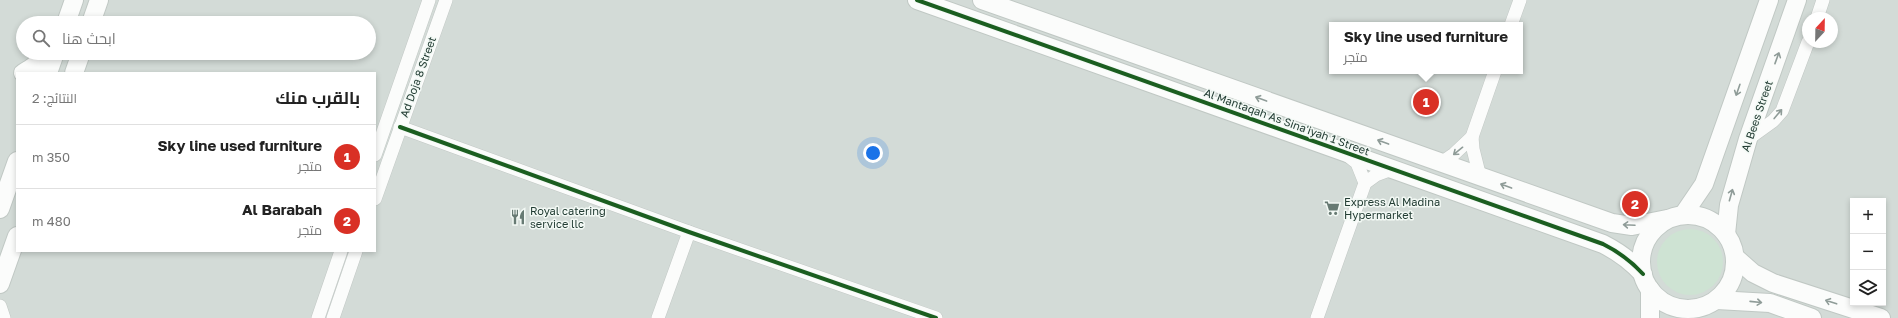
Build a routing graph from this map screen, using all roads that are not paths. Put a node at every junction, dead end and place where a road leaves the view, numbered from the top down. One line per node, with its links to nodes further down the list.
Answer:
1 (99, 0): 11 (street)
2 (429, 0): 26 (street)
3 (446, 0): 23 (street, Ad Doja 8 Street)
4 (917, 0): 27 (street, Al Mantaqah As Sina'iyah 1 Street)
5 (982, 0): 28 (street, Al Mantaqah As Sina'iyah 1 Street, one-way to 5)
6 (1520, 0): 12 (street)
7 (1769, 0): 35 (street, one-way to 35)
8 (1797, 0): 25 (street, Al Bees Street, one-way to 8)
9 (1823, 0): 10 (street)
10 (1819, 12)
11 (93, 16)
12 (1512, 22)
13 (1806, 48): 25 (street, one-way to 13)
14 (41, 60): 17 (street)
15 (53, 60): 18 (street)
16 (78, 60): 19 (street)
17 (25, 72)
18 (48, 72)
19 (74, 72)
20 (16, 74): 22 (street)
21 (1494, 74): 24 (street)
22 (16, 81)
23 (400, 127): 33 (street, Ad Doja 8 Street); 36 (street)
24 (1472, 137): 28 (street, one-way to 28); 31 (street)
25 (1748, 139): 37 (street, Al Bees Street, one-way to 25)
26 (376, 152)
27 (1344, 152): 30 (street, Al Mantaqah As Sina'iyah 1 Street); 32 (street)
28 (1441, 163): 31 (street, Al Mantaqah As Sina'iyah 1 Street)
29 (16, 164): 34 (street)
30 (1392, 169): 32 (street); 42 (street, Al Mantaqah As Sina'iyah 1 Street)
31 (1480, 177): 35 (street, Al Mantaqah As Sina'iyah 1 Street, one-way to 31)
32 (1365, 183): 52 (street)
33 (376, 195)
34 (0, 209)
35 (1675, 217): 37 (street); 42 (street)
36 (689, 232): 50 (street); 51 (street)
37 (1726, 234): 41 (street)
38 (16, 239): 43 (street)
39 (341, 252): 48 (street)
40 (356, 252): 49 (street)
41 (1736, 258): 44 (street); 55 (street, one-way to 41)
42 (1646, 282): 46 (street); 53 (street)
43 (0, 284)
44 (1717, 300): 46 (street); 54 (street, one-way to 54)
45 (0, 306): 47 (street)
46 (1690, 314)
47 (4, 318)
48 (318, 318)
49 (333, 318)
50 (658, 318)
51 (936, 318)
52 (1317, 318)
53 (1650, 318)
54 (1812, 318)
55 (1881, 318)

